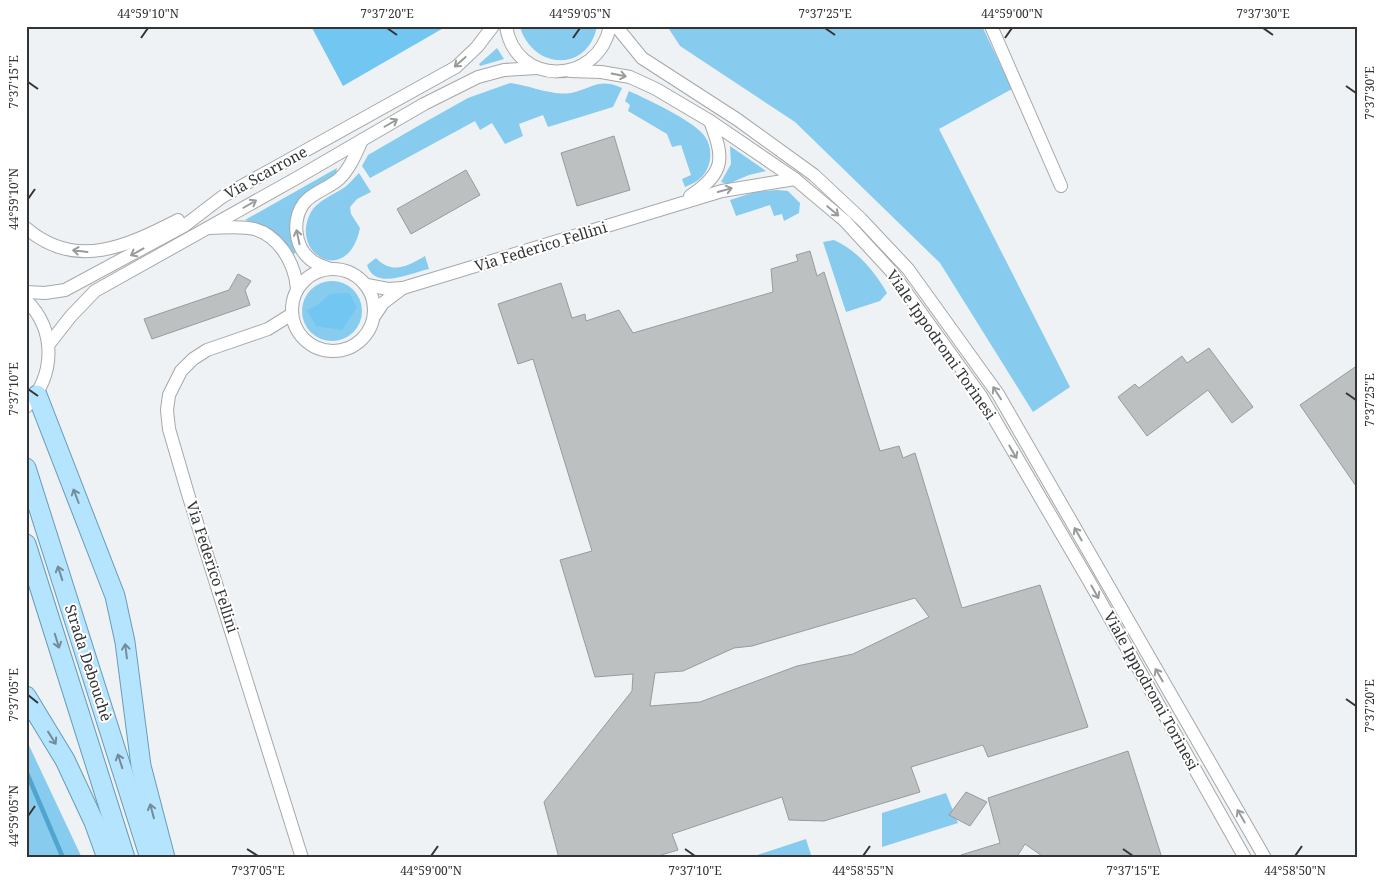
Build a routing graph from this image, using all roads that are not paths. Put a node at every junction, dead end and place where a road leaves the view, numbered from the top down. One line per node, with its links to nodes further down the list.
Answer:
1 (493, 26): 12 (street, Via Scarrone, one-way to 12)
2 (506, 26): 6 (street)
3 (610, 26): 7 (street)
4 (616, 26): 37 (street, Viale Ippodromi Torinesi, one-way to 4)
5 (991, 26): 11 (street)
6 (537, 68): 7 (street, Via Scarrone); 9 (street, Via Scarrone, one-way to 6)
7 (570, 71): 8 (street, Viale Ippodromi Torinesi, one-way to 8)
8 (710, 121): 10 (street, Viale Ippodromi Torinesi); 13 (street, Via Federico Fellini)
9 (362, 140): 15 (street, Via Scarrone, one-way to 9); 16 (street, one-way to 9)
10 (795, 179): 13 (street, Via Federico Fellini, one-way to 10); 36 (street, Viale Ippodromi Torinesi, one-way to 36)
11 (1062, 186)
12 (222, 197): 14 (street, one-way to 14); 20 (street, Via Scarrone, one-way to 20)
13 (678, 203): 18 (street, Via Federico Fellini)
14 (26, 228)
15 (207, 228): 19 (street, Via Scarrone); 26 (street, Via Scarrone)
16 (330, 269): 17 (street); 19 (street)
17 (366, 285): 18 (street, Via Federico Fellini); 23 (street)
18 (403, 288): 23 (street, Via Federico Fellini)
19 (297, 289): 22 (street)
20 (26, 292)
21 (26, 300): 26 (street)
22 (292, 314): 24 (street, Via Federico Fellini); 25 (street)
23 (375, 315): 25 (street)
24 (268, 329): 25 (street, Via Federico Fellini); 35 (street, Via Federico Fellini)
25 (300, 335)
26 (49, 344): 27 (street)
27 (32, 401): 34 (main road, one-way to 27)
28 (26, 468): 33 (main road, Strada Debouchè, one-way to 28)
29 (26, 544): 32 (main road, Strada Debouchè, one-way to 32)
30 (26, 696): 31 (main road, one-way to 31)
31 (107, 858)
32 (124, 858)
33 (150, 858)
34 (165, 858)
35 (302, 858)
36 (1245, 858)
37 (1265, 858)

